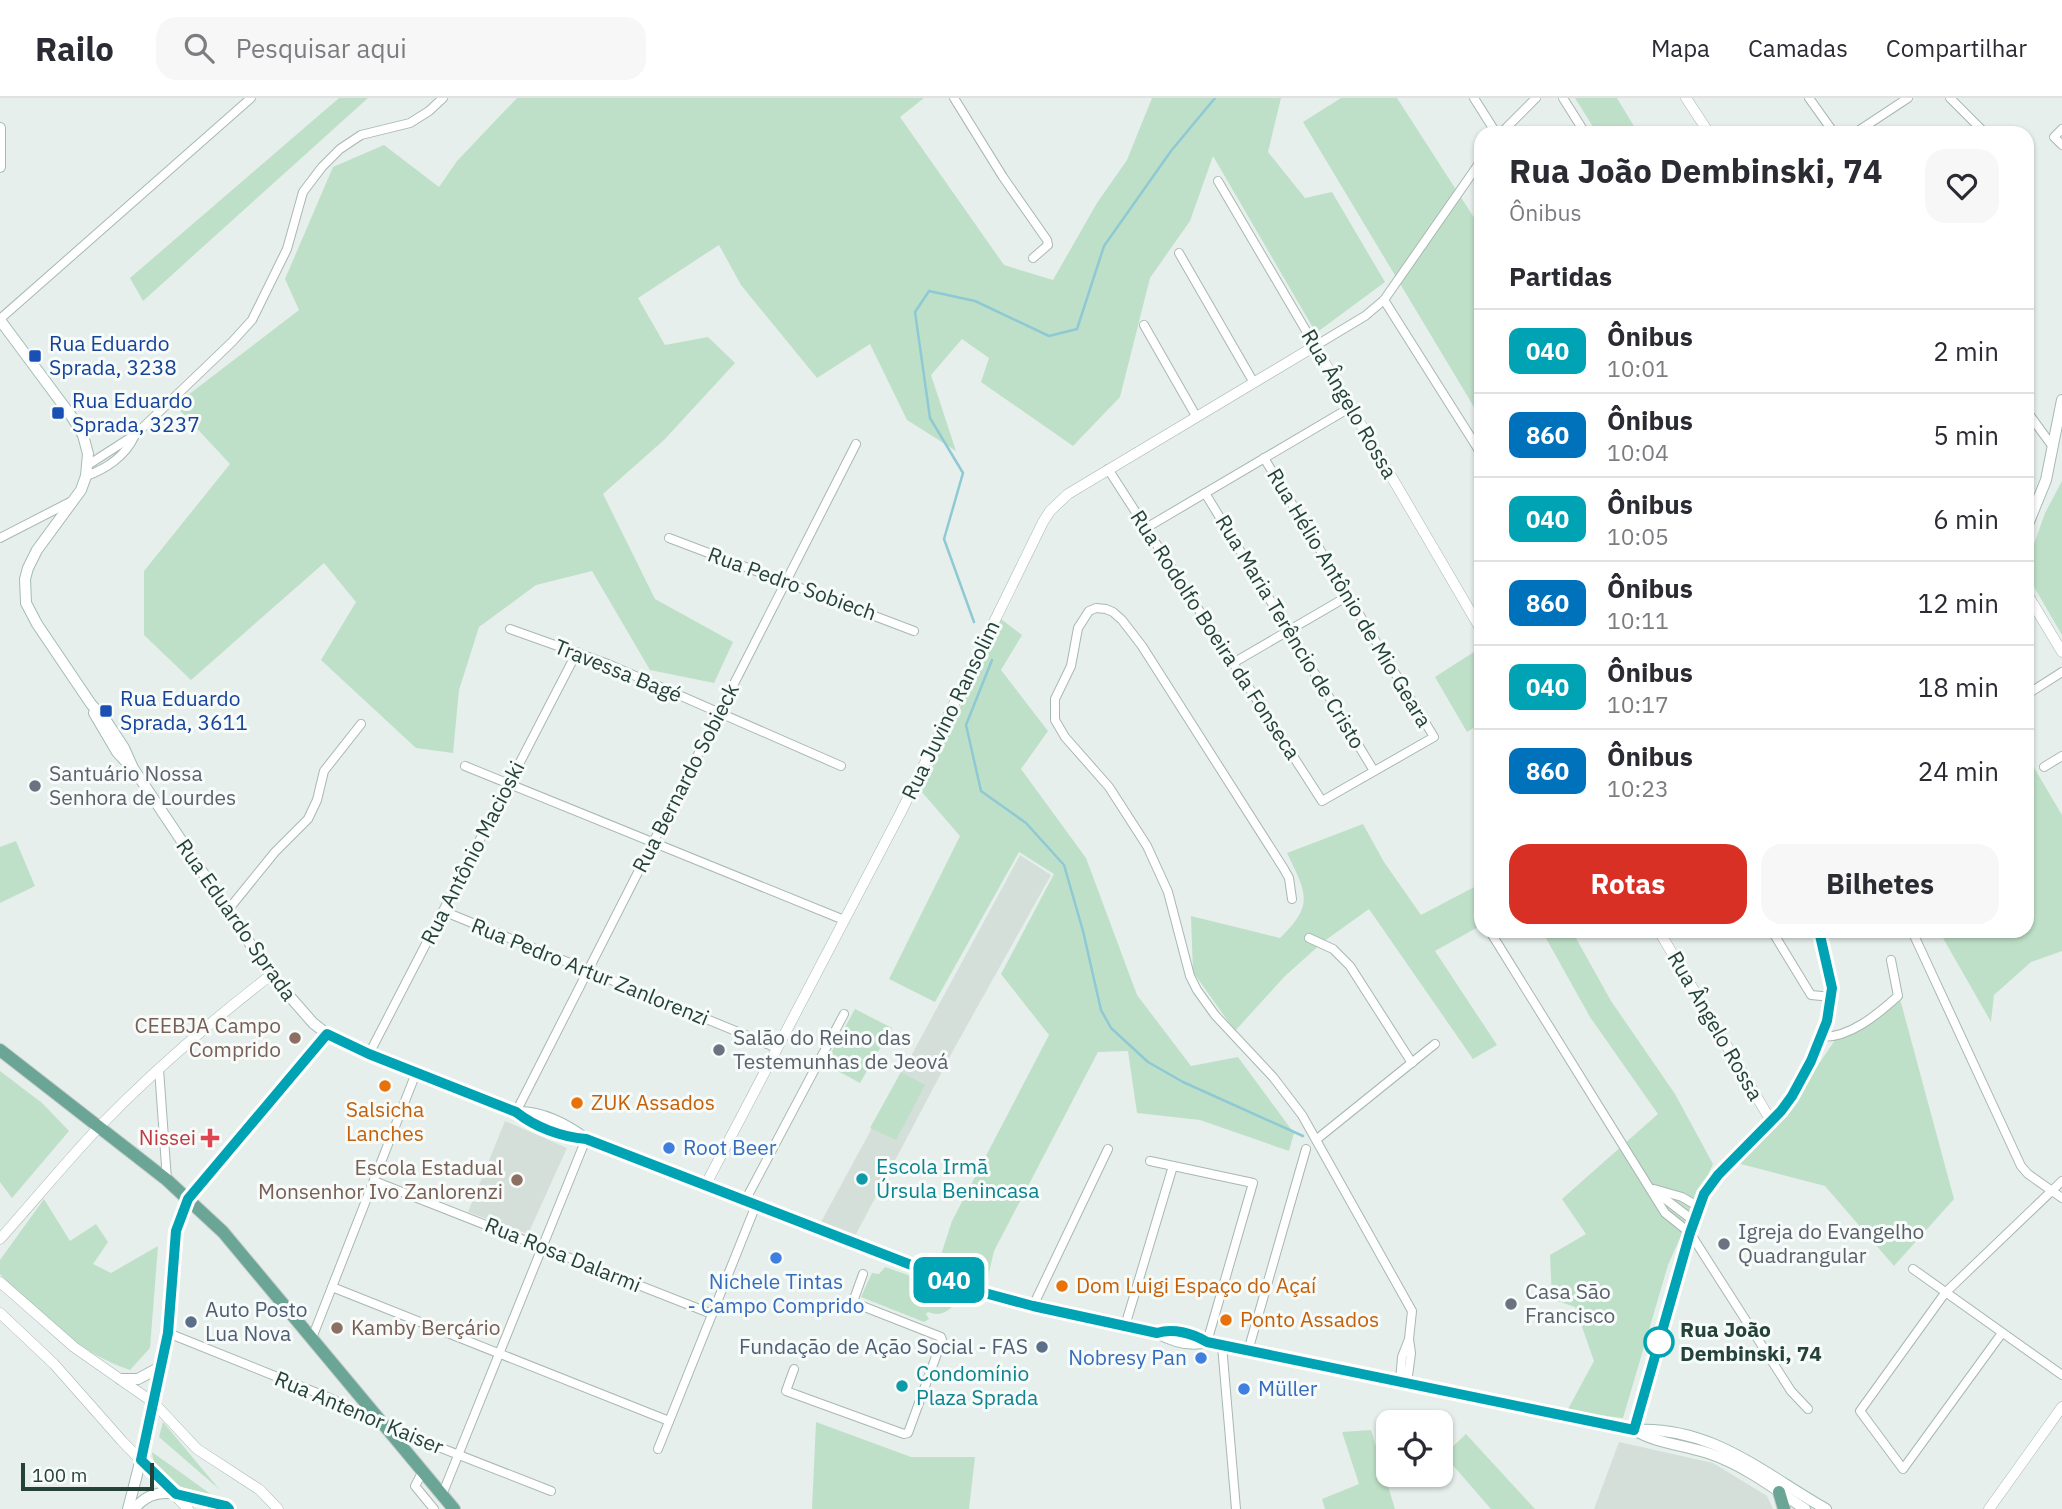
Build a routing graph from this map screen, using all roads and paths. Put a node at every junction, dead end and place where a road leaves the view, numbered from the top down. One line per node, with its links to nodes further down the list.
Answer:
1 (251, 98): 27 (street)
2 (443, 98): 40 (street)
3 (954, 98): 25 (street)
4 (1474, 98): 11 (street)
5 (1536, 98): 12 (street)
6 (1563, 98): 13 (street)
7 (1686, 98): 14 (street)
8 (1809, 98): 15 (street)
9 (1908, 98): 16 (street)
10 (1950, 98): 17 (street)
11 (1494, 126)
12 (1506, 126)
13 (1581, 126)
14 (1704, 126)
15 (1829, 126)
16 (1865, 126)
17 (1976, 126)
18 (0, 128): 21 (main road)
19 (2062, 129): 20 (street)
20 (2062, 145)
21 (0, 167)
22 (1474, 171): 26 (street)
23 (1218, 181): 29 (street, Rua Ângelo Rossa)
24 (1179, 253): 30 (street)
25 (1032, 258)
26 (1384, 300): 29 (street); 35 (street)
27 (0, 319): 40 (main road)
28 (1144, 325): 33 (street)
29 (1315, 346): 30 (street, Rua Juvino Ransolim); 32 (street, Rua Ângelo Rossa)
30 (1254, 383): 33 (street, Rua Juvino Ransolim)
31 (2062, 400): 37 (main road)
32 (1351, 407): 38 (street); 50 (street, Rua Ângelo Rossa)
33 (1196, 416): 39 (street, Rua Juvino Ransolim)
34 (2034, 421): 37 (street)
35 (1474, 442)
36 (856, 444): 47 (street, Rua Bernardo Sobieck)
37 (2053, 447): 43 (main road)
38 (1264, 458): 41 (street); 48 (street, Rua Hélio Antônio de Mio Geara)
39 (1108, 469): 44 (street, Rua Rodolfo Boeira da Fonseca); 71 (street, Rua Juvino Ransolim)
40 (87, 471): 42 (main road, Rua Eduardo Sprada)
41 (1205, 493): 44 (street); 52 (street, Rua Maria Terêncio de Cristo)
42 (76, 499): 45 (street); 69 (main road, Rua Eduardo Sprada)
43 (2034, 510)
44 (1146, 528): 56 (street, Rua Rodolfo Boeira da Fonseca)
45 (0, 538)
46 (669, 538): 47 (street, Rua Pedro Sobiech)
47 (786, 581): 53 (street, Rua Pedro Sobiech); 59 (street, Rua Bernardo Sobieck)
48 (1348, 596): 52 (street); 65 (street, Rua Hélio Antônio de Mio Geara)
49 (2034, 605): 55 (street)
50 (1474, 618)
51 (510, 629): 54 (street, Travessa Bagé)
52 (1289, 630): 56 (street); 65 (street, Rua Maria Terêncio de Cristo)
53 (914, 631)
54 (577, 652): 59 (street, Travessa Bagé); 66 (street, Rua Antônio Macioski)
55 (2062, 652)
56 (1233, 663): 65 (street, Rua Rodolfo Boeira da Fonseca)
57 (2062, 672): 58 (street)
58 (2034, 690)
59 (719, 713): 63 (street, Travessa Bagé); 67 (street, Rua Bernardo Sobieck)
60 (361, 724): 69 (street)
61 (2062, 756): 64 (street)
62 (465, 766): 66 (street)
63 (841, 766)
64 (2044, 767)
65 (1374, 771)
66 (509, 783): 67 (street); 70 (street, Rua Antônio Macioski)
67 (653, 842): 71 (street); 79 (street, Rua Bernardo Sobieck)
68 (1292, 899): 96 (street)
69 (228, 910): 80 (main road, Rua Eduardo Sprada)
70 (443, 911): 79 (street, Rua Pedro Artur Zanlorenzi); 88 (street, Rua Antônio Macioski)
71 (844, 920): 86 (street, Rua Juvino Ransolim)
72 (1309, 938): 89 (street)
73 (1495, 938): 105 (street)
74 (1663, 938): 93 (street, Rua Ângelo Rossa)
75 (1776, 938): 81 (street)
76 (1821, 938): 81 (main road)
77 (1915, 938): 106 (street)
78 (1891, 960): 84 (street)
79 (588, 971): 86 (street, Rua Pedro Artur Zanlorenzi); 92 (street, Rua Bernardo Sobieck)
80 (271, 975): 83 (main road, Rua Eduardo Sprada); 90 (street)
81 (1832, 997): 84 (main road)
82 (844, 1014): 109 (street)
83 (327, 1034): 88 (main road, Rua Eduardo Sprada); 108 (main road)
84 (1821, 1037): 93 (main road)
85 (1435, 1044): 89 (street)
86 (777, 1048): 104 (street, Rua Juvino Ransolim)
87 (0, 1050): 94 (main road)
88 (369, 1054): 91 (main road, Rua Eduardo Sprada)
89 (1412, 1063): 96 (street)
90 (159, 1069): 94 (street); 101 (street)
91 (416, 1073): 92 (main road, Rua Eduardo Sprada); 102 (street)
92 (516, 1112): 95 (main road, Rua Eduardo Sprada)
93 (1771, 1121): 110 (main road)
94 (99, 1127): 101 (main road); 113 (street)
95 (586, 1139): 104 (main road, Rua Eduardo Sprada); 114 (street)
96 (1317, 1139): 135 (street)
97 (1108, 1149): 120 (street)
98 (1306, 1149): 129 (street)
99 (1150, 1161): 100 (street)
100 (1173, 1166): 123 (street); 127 (street)
101 (167, 1180): 108 (main road)
102 (374, 1181): 114 (street, Rua Rosa Dalarmi); 118 (street)
103 (2062, 1181): 106 (street)
104 (705, 1186): 109 (main road, Rua Eduardo Sprada)
105 (1651, 1188): 110 (street); 111 (street); 112 (street)
106 (2052, 1191): 107 (street); 119 (street)
107 (2062, 1198)
108 (188, 1199): 124 (main road); 126 (main road)
109 (750, 1203): 120 (main road, Rua Eduardo Sprada); 122 (street)
110 (1699, 1206): 111 (main road)
111 (1694, 1221): 112 (main road)
112 (1690, 1233): 138 (street); 141 (main road)
113 (0, 1239)
114 (542, 1247): 122 (street, Rua Rosa Dalarmi); 130 (street)
115 (1913, 1269): 119 (street)
116 (863, 1274): 132 (street)
117 (0, 1282): 134 (street)
118 (332, 1287): 126 (street); 130 (street)
119 (1945, 1293): 125 (street); 125 (street)
120 (1033, 1306): 123 (main road, Rua Eduardo Sprada)
121 (0, 1313): 144 (street)
122 (712, 1314): 139 (street)
123 (1125, 1326): 127 (main road, Rua Eduardo Sprada)
124 (168, 1333): 131 (main road); 140 (street, Rua Antenor Kaiser)
125 (2002, 1333): 133 (street)
126 (312, 1338): 140 (main road)
127 (1207, 1342): 128 (main road, Rua Eduardo Sprada)
128 (1222, 1345): 129 (main road, Rua Eduardo Sprada); 156 (street)
129 (1248, 1350): 135 (main road, Rua Eduardo Sprada)
130 (499, 1353): 139 (street); 143 (street)
131 (162, 1366): 134 (main road); 136 (main road)
132 (794, 1369)
133 (2062, 1375)
134 (120, 1379): 136 (street)
135 (1403, 1382): 141 (main road, Rua Eduardo Sprada)
136 (154, 1403): 144 (main road); 153 (street)
137 (2062, 1407): 160 (street)
138 (1808, 1409)
139 (670, 1421): 142 (street)
140 (386, 1426): 143 (street, Rua Antenor Kaiser); 145 (main road)
141 (1634, 1430): 147 (main road, Rua Eduardo Sprada); 159 (main road, Rua Eduardo Sprada)
142 (658, 1449)
143 (458, 1454): 146 (street, Rua Antenor Kaiser); 149 (street)
144 (141, 1460): 148 (street); 150 (main road)
145 (423, 1472): 149 (main road); 154 (street)
146 (551, 1491)
147 (1779, 1492): 157 (main road); 158 (main road, Rua Eduardo Sprada)
148 (176, 1494): 151 (main road); 152 (street)
149 (442, 1495): 155 (main road)
150 (128, 1509)
151 (134, 1509)
152 (188, 1509)
153 (278, 1509)
154 (433, 1509)
155 (454, 1509)
156 (1236, 1509)
157 (1784, 1509)
158 (1805, 1509)
159 (1826, 1509)
160 (1989, 1509)

